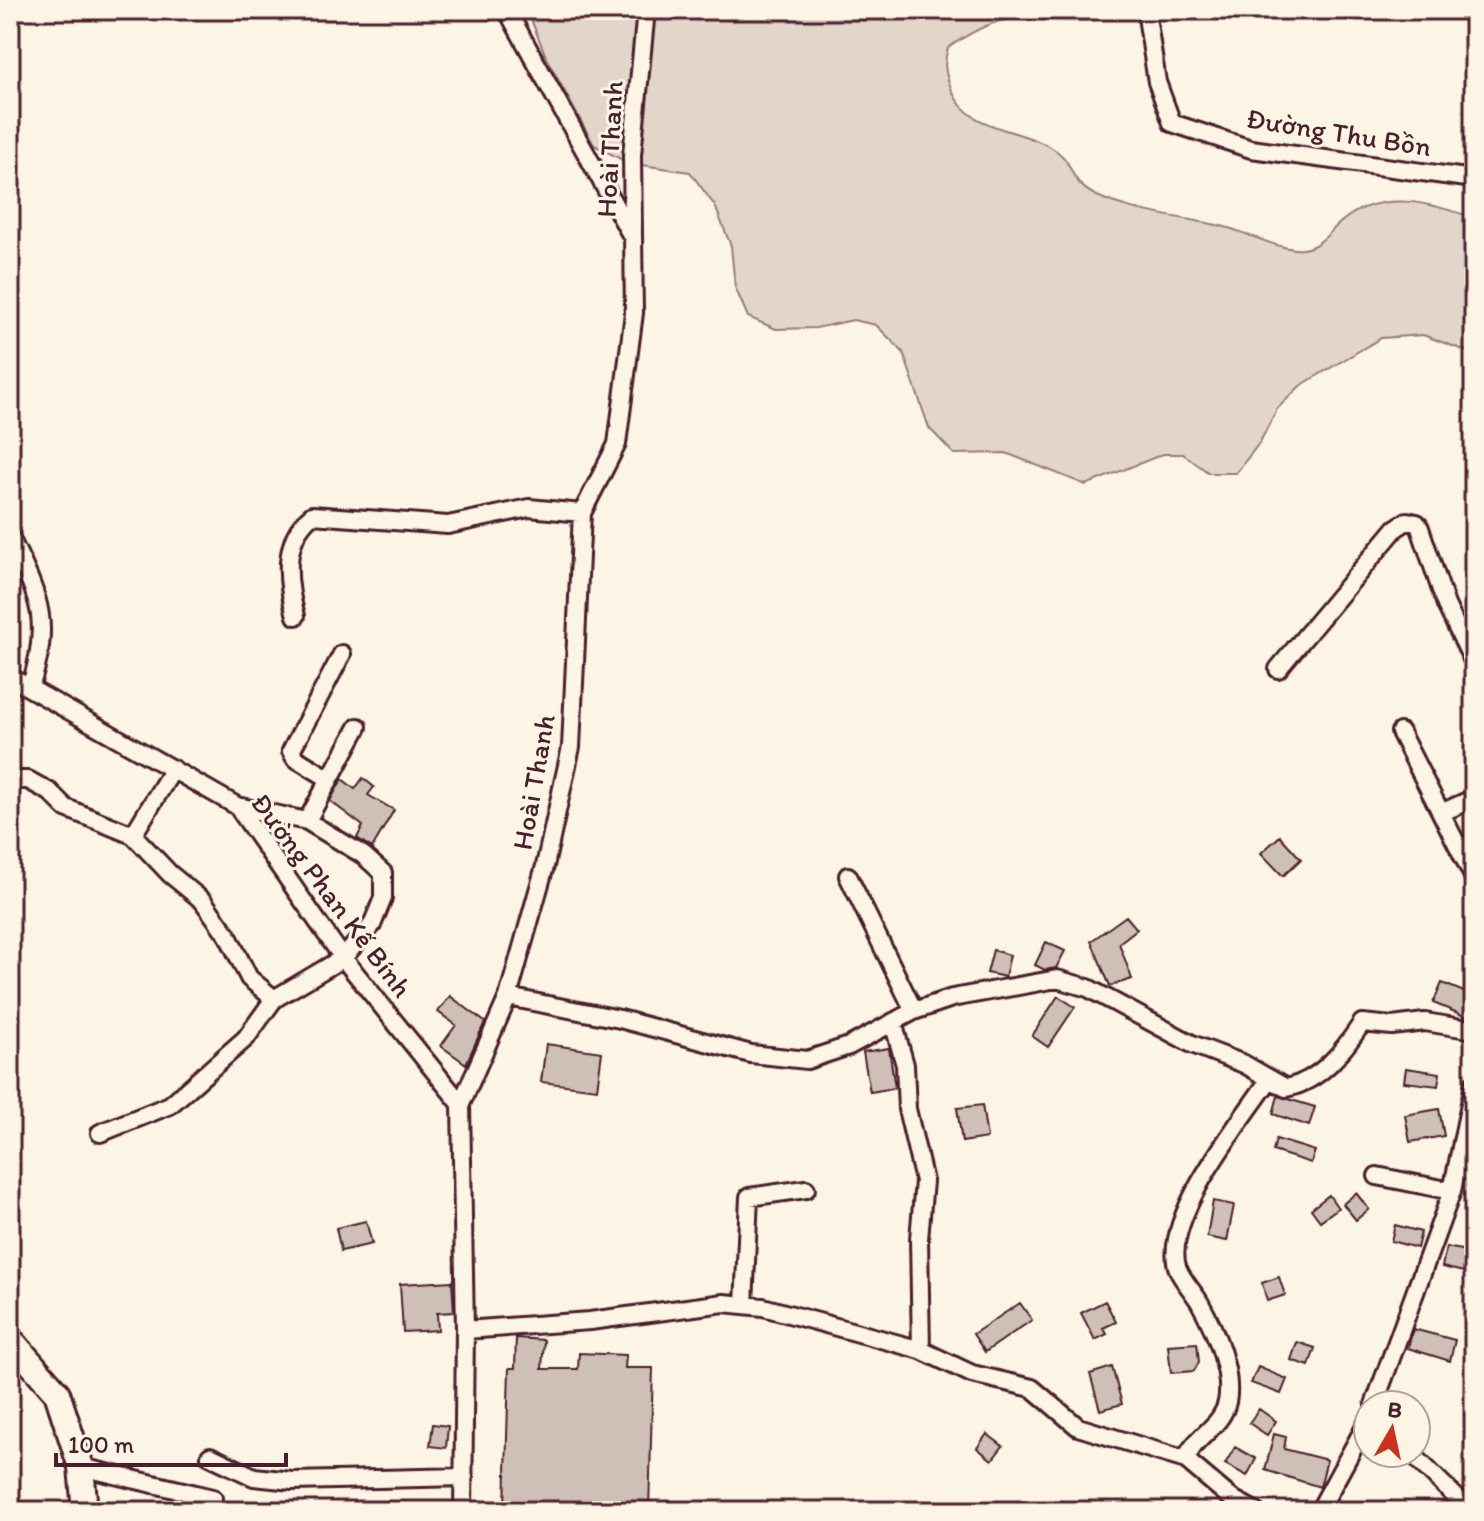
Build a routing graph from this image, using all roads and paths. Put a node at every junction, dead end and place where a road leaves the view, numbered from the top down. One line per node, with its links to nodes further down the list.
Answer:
1 (507, 10): 5 (street)
2 (646, 10): 5 (street, Hoài Thanh)
3 (1146, 10): 4 (street, Đường Thu Bồn)
4 (1474, 179)
5 (631, 235): 6 (street, Hoài Thanh)
6 (582, 513): 8 (street); 28 (street, Hoài Thanh)
7 (10, 537): 13 (street)
8 (296, 616)
9 (342, 654): 17 (street)
10 (1474, 663): 11 (street)
11 (1278, 669)
12 (10, 677): 13 (street, Đường Phan Kế Bính)
13 (30, 688): 16 (street, Đường Phan Kế Bính)
14 (358, 727): 17 (street)
15 (1400, 732): 21 (street)
16 (173, 769): 20 (street, Đường Phan Kế Bính); 23 (street)
17 (328, 778): 22 (street)
18 (10, 780): 23 (street)
19 (1474, 798): 21 (street)
20 (237, 806): 22 (street); 27 (street, Đường Phan Kế Bính)
21 (1441, 813): 24 (street)
22 (307, 821): 27 (street)
23 (133, 835): 29 (street)
24 (1467, 846): 26 (street)
25 (848, 876): 30 (street)
26 (1474, 878)
27 (343, 958): 29 (street); 35 (street, Đường Phan Kế Bính)
28 (508, 997): 31 (street); 35 (street, Hoài Thanh)
29 (274, 999): 36 (street)
30 (914, 1011): 31 (street); 33 (street)
31 (893, 1022): 43 (street)
32 (1474, 1030): 33 (street)
33 (1269, 1080): 47 (street)
34 (1474, 1084): 39 (street)
35 (461, 1104): 41 (street, Hoài Thanh)
36 (100, 1133)
37 (1377, 1176): 39 (street)
38 (806, 1189): 40 (street)
39 (1452, 1191): 44 (street)
40 (744, 1305): 41 (street); 43 (street)
41 (465, 1330): 50 (street, Hoài Thanh)
42 (10, 1339): 48 (street)
43 (921, 1350): 47 (street)
44 (1380, 1389)
45 (1352, 1451): 55 (street)
46 (210, 1456): 50 (street)
47 (1186, 1460): 54 (street)
48 (81, 1467): 51 (street); 52 (street)
49 (1427, 1469): 56 (street)
50 (464, 1477): 53 (street, Hoài Thanh)
51 (213, 1498)
52 (85, 1511)
53 (463, 1511)
54 (1255, 1511)
55 (1319, 1511)
56 (1470, 1511)

